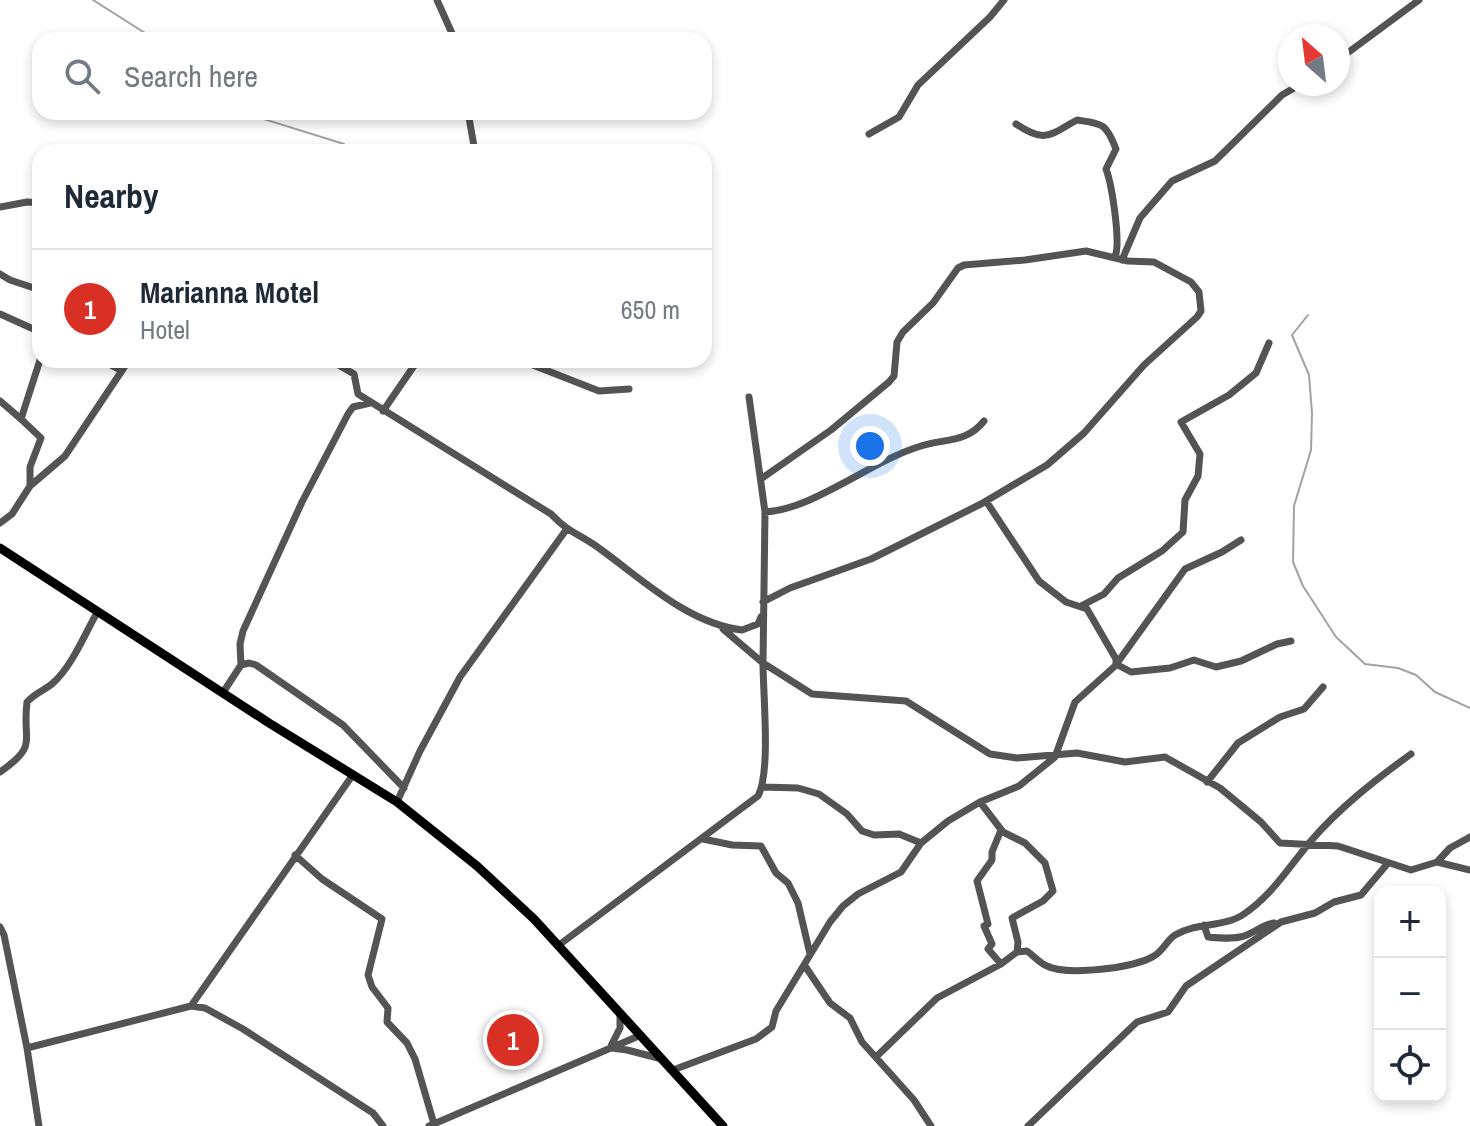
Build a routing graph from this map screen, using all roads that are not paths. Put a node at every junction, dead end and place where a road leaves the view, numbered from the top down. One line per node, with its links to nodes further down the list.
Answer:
1 (437, 0): 4 (street)
2 (1004, 0): 9 (street)
3 (1419, 0): 5 (street)
4 (451, 32)
5 (1350, 51)
6 (1281, 96): 13 (street)
7 (469, 120): 10 (street)
8 (1016, 124): 13 (street)
9 (869, 134)
10 (474, 144)
11 (32, 202): 12 (street)
12 (0, 207)
13 (1118, 258): 33 (street); 35 (street)
14 (0, 274): 15 (street)
15 (32, 287)
16 (0, 314): 17 (street)
17 (32, 328)
18 (1269, 343): 41 (street)
19 (37, 368): 31 (street)
20 (116, 368): 25 (street)
21 (124, 368): 25 (street)
22 (344, 368): 29 (street)
23 (413, 368): 30 (street)
24 (540, 368): 26 (street)
25 (122, 371): 34 (street)
26 (629, 389)
27 (749, 397): 33 (street)
28 (0, 401): 31 (street)
29 (370, 403): 30 (street); 48 (street)
30 (383, 411): 38 (street)
31 (21, 419): 34 (street)
32 (984, 421): 36 (street)
33 (761, 479): 36 (street)
34 (30, 486): 37 (street)
35 (986, 501): 41 (street); 42 (street)
36 (765, 512): 42 (street)
37 (0, 523)
38 (566, 530): 44 (street); 57 (street)
39 (1241, 540): 47 (street)
40 (0, 548): 43 (main road)
41 (1081, 606): 47 (street)
42 (763, 607): 44 (street); 46 (street)
43 (98, 611): 50 (main road); 53 (street)
44 (711, 621): 46 (street)
45 (1291, 641): 47 (street)
46 (763, 663): 52 (street); 56 (street)
47 (1116, 664): 52 (street)
48 (241, 665): 50 (street); 57 (street)
49 (1323, 687): 55 (street)
50 (224, 691): 54 (main road)
51 (1411, 754): 64 (street)
52 (1055, 757): 55 (street); 59 (street)
53 (0, 772)
54 (352, 776): 58 (main road); 65 (street)
55 (1207, 782): 64 (street)
56 (763, 787): 62 (street); 63 (street)
57 (404, 788): 58 (street)
58 (397, 802): 72 (main road)
59 (980, 802): 60 (street); 63 (street)
60 (1001, 830): 73 (street); 75 (street)
61 (1470, 837): 66 (street)
62 (703, 839): 72 (street); 74 (street)
63 (921, 843): 74 (street)
64 (1309, 843): 67 (street); 70 (street)
65 (295, 855): 77 (street); 87 (street)
66 (1437, 862): 67 (street); 68 (street)
67 (1388, 863): 69 (street)
68 (1470, 870)
69 (1281, 922): 70 (street); 92 (street)
70 (1204, 925): 73 (street)
71 (0, 927): 82 (street)
72 (559, 945): 80 (main road)
73 (1017, 952): 75 (street)
74 (810, 954): 76 (street)
75 (1001, 964): 84 (street)
76 (805, 966): 84 (street); 86 (street)
77 (201, 993): 78 (street); 79 (street)
78 (191, 1006): 79 (street); 82 (street)
79 (205, 1008): 89 (street)
80 (620, 1012): 81 (main road); 83 (street)
81 (641, 1035): 83 (street); 85 (main road)
82 (27, 1048): 88 (street)
83 (610, 1048): 85 (street); 87 (street)
84 (876, 1057): 91 (street)
85 (664, 1060): 86 (main road)
86 (673, 1070): 90 (main road)
87 (432, 1125)
88 (39, 1126)
89 (383, 1126)
90 (723, 1126)
91 (931, 1126)
92 (1028, 1126)

